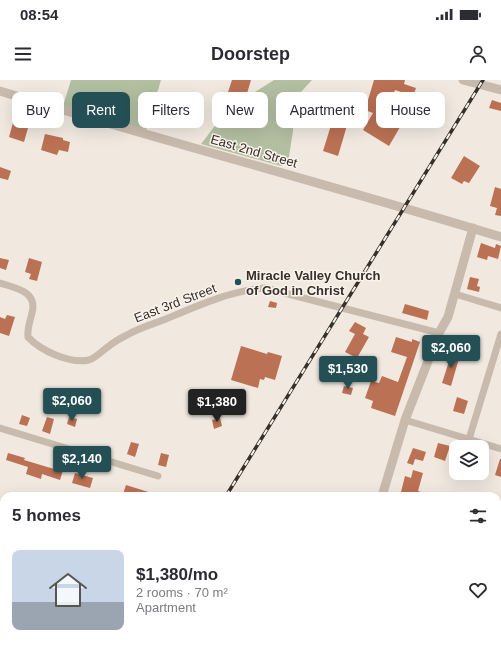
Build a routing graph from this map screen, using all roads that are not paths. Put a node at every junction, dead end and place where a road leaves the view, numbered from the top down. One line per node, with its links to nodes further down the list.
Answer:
1 (463, 80): 2 (street)
2 (501, 90)
3 (0, 91): 4 (street, East 2nd Street)
4 (473, 228): 5 (street, East 2nd Street); 7 (street)
5 (501, 237)
6 (0, 283): 9 (street, East 3rd Street)
7 (455, 294): 8 (street); 9 (street)
8 (501, 308)
9 (439, 334): 11 (street)
10 (501, 334): 13 (street)
11 (405, 420): 13 (street); 16 (street)
12 (0, 428): 15 (street)
13 (468, 439): 14 (street)
14 (501, 449)
15 (158, 476)
16 (383, 492)

